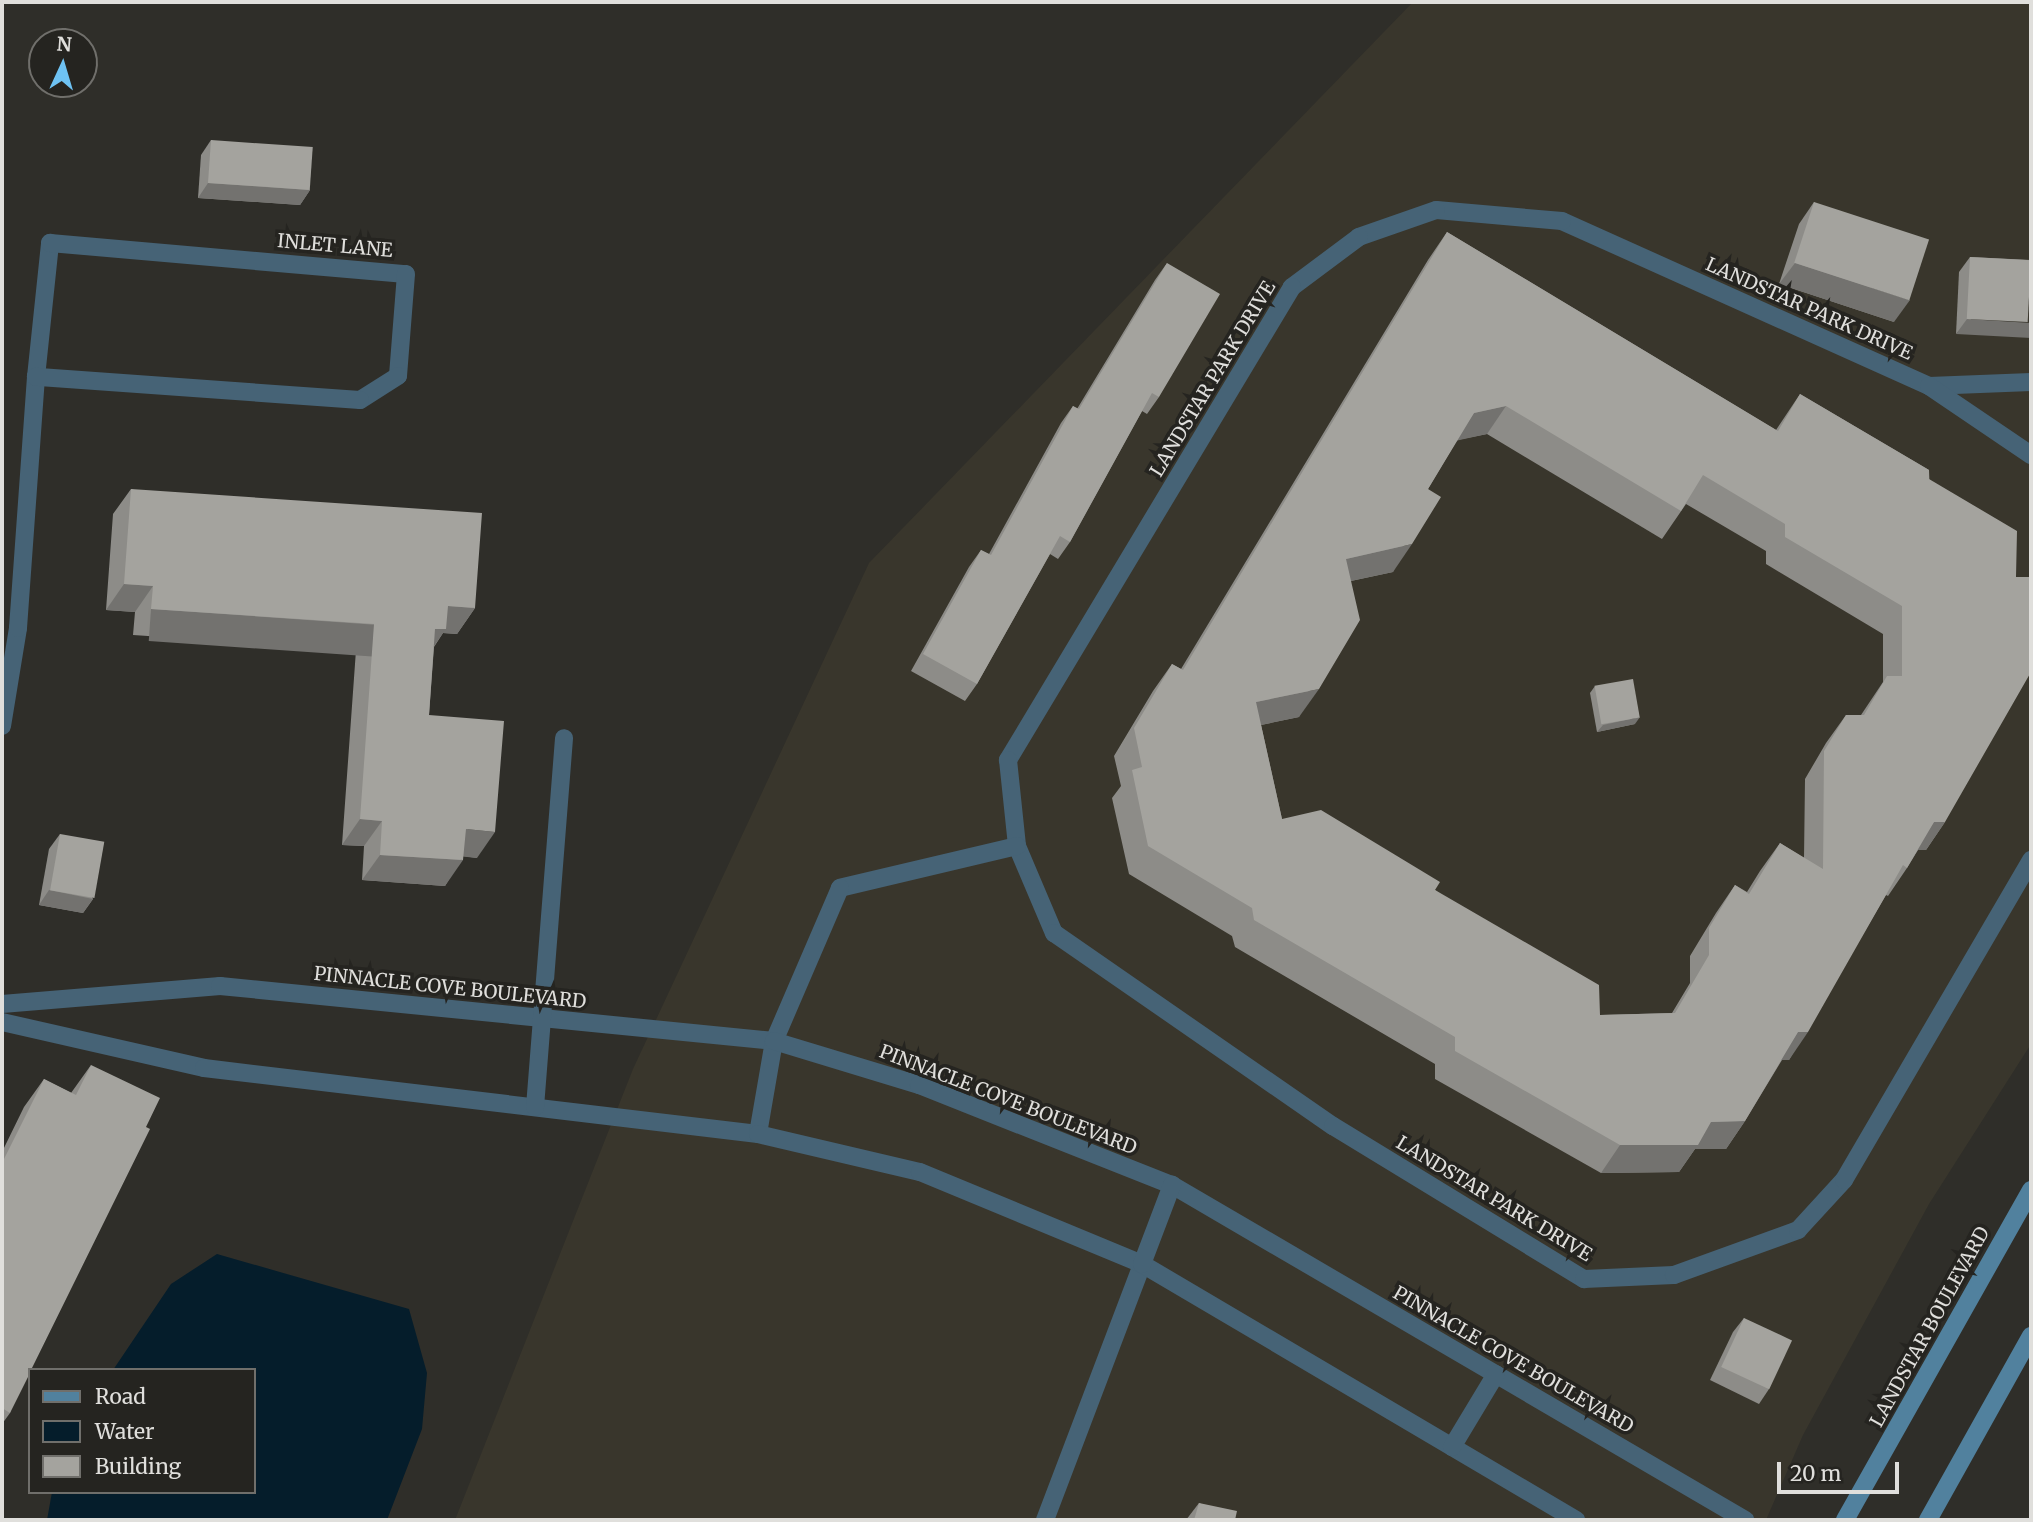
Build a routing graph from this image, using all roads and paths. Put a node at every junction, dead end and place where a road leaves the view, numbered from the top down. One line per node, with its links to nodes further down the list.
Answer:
1 (36, 377): 1 (street, INLET LANE); 5 (street, INLET LANE)
2 (2031, 382): 3 (street, LANDSTAR PARK DRIVE)
3 (1929, 386): 4 (street, LANDSTAR PARK DRIVE); 7 (street, LANDSTAR PARK DRIVE)
4 (2031, 455)
5 (2, 726)
6 (564, 737): 10 (street)
7 (1017, 846): 8 (street, LANDSTAR PARK DRIVE); 12 (street)
8 (2031, 860)
9 (2, 1004): 10 (street, PINNACLE COVE BOULEVARD)
10 (545, 1018): 12 (street, PINNACLE COVE BOULEVARD); 13 (street)
11 (2, 1022): 13 (street)
12 (774, 1041): 14 (street); 15 (street, PINNACLE COVE BOULEVARD)
13 (535, 1107): 14 (street)
14 (758, 1134): 17 (street)
15 (1172, 1185): 17 (street); 19 (street, PINNACLE COVE BOULEVARD)
16 (2031, 1190): 24 (street, LANDSTAR BOULEVARD)
17 (1142, 1264): 20 (street); 21 (street)
18 (2029, 1343): 25 (street)
19 (1496, 1374): 20 (street); 23 (street, PINNACLE COVE BOULEVARD)
20 (1452, 1447): 22 (street)
21 (1045, 1520)
22 (1576, 1520)
23 (1745, 1520)
24 (1845, 1520)
25 (1928, 1520)

